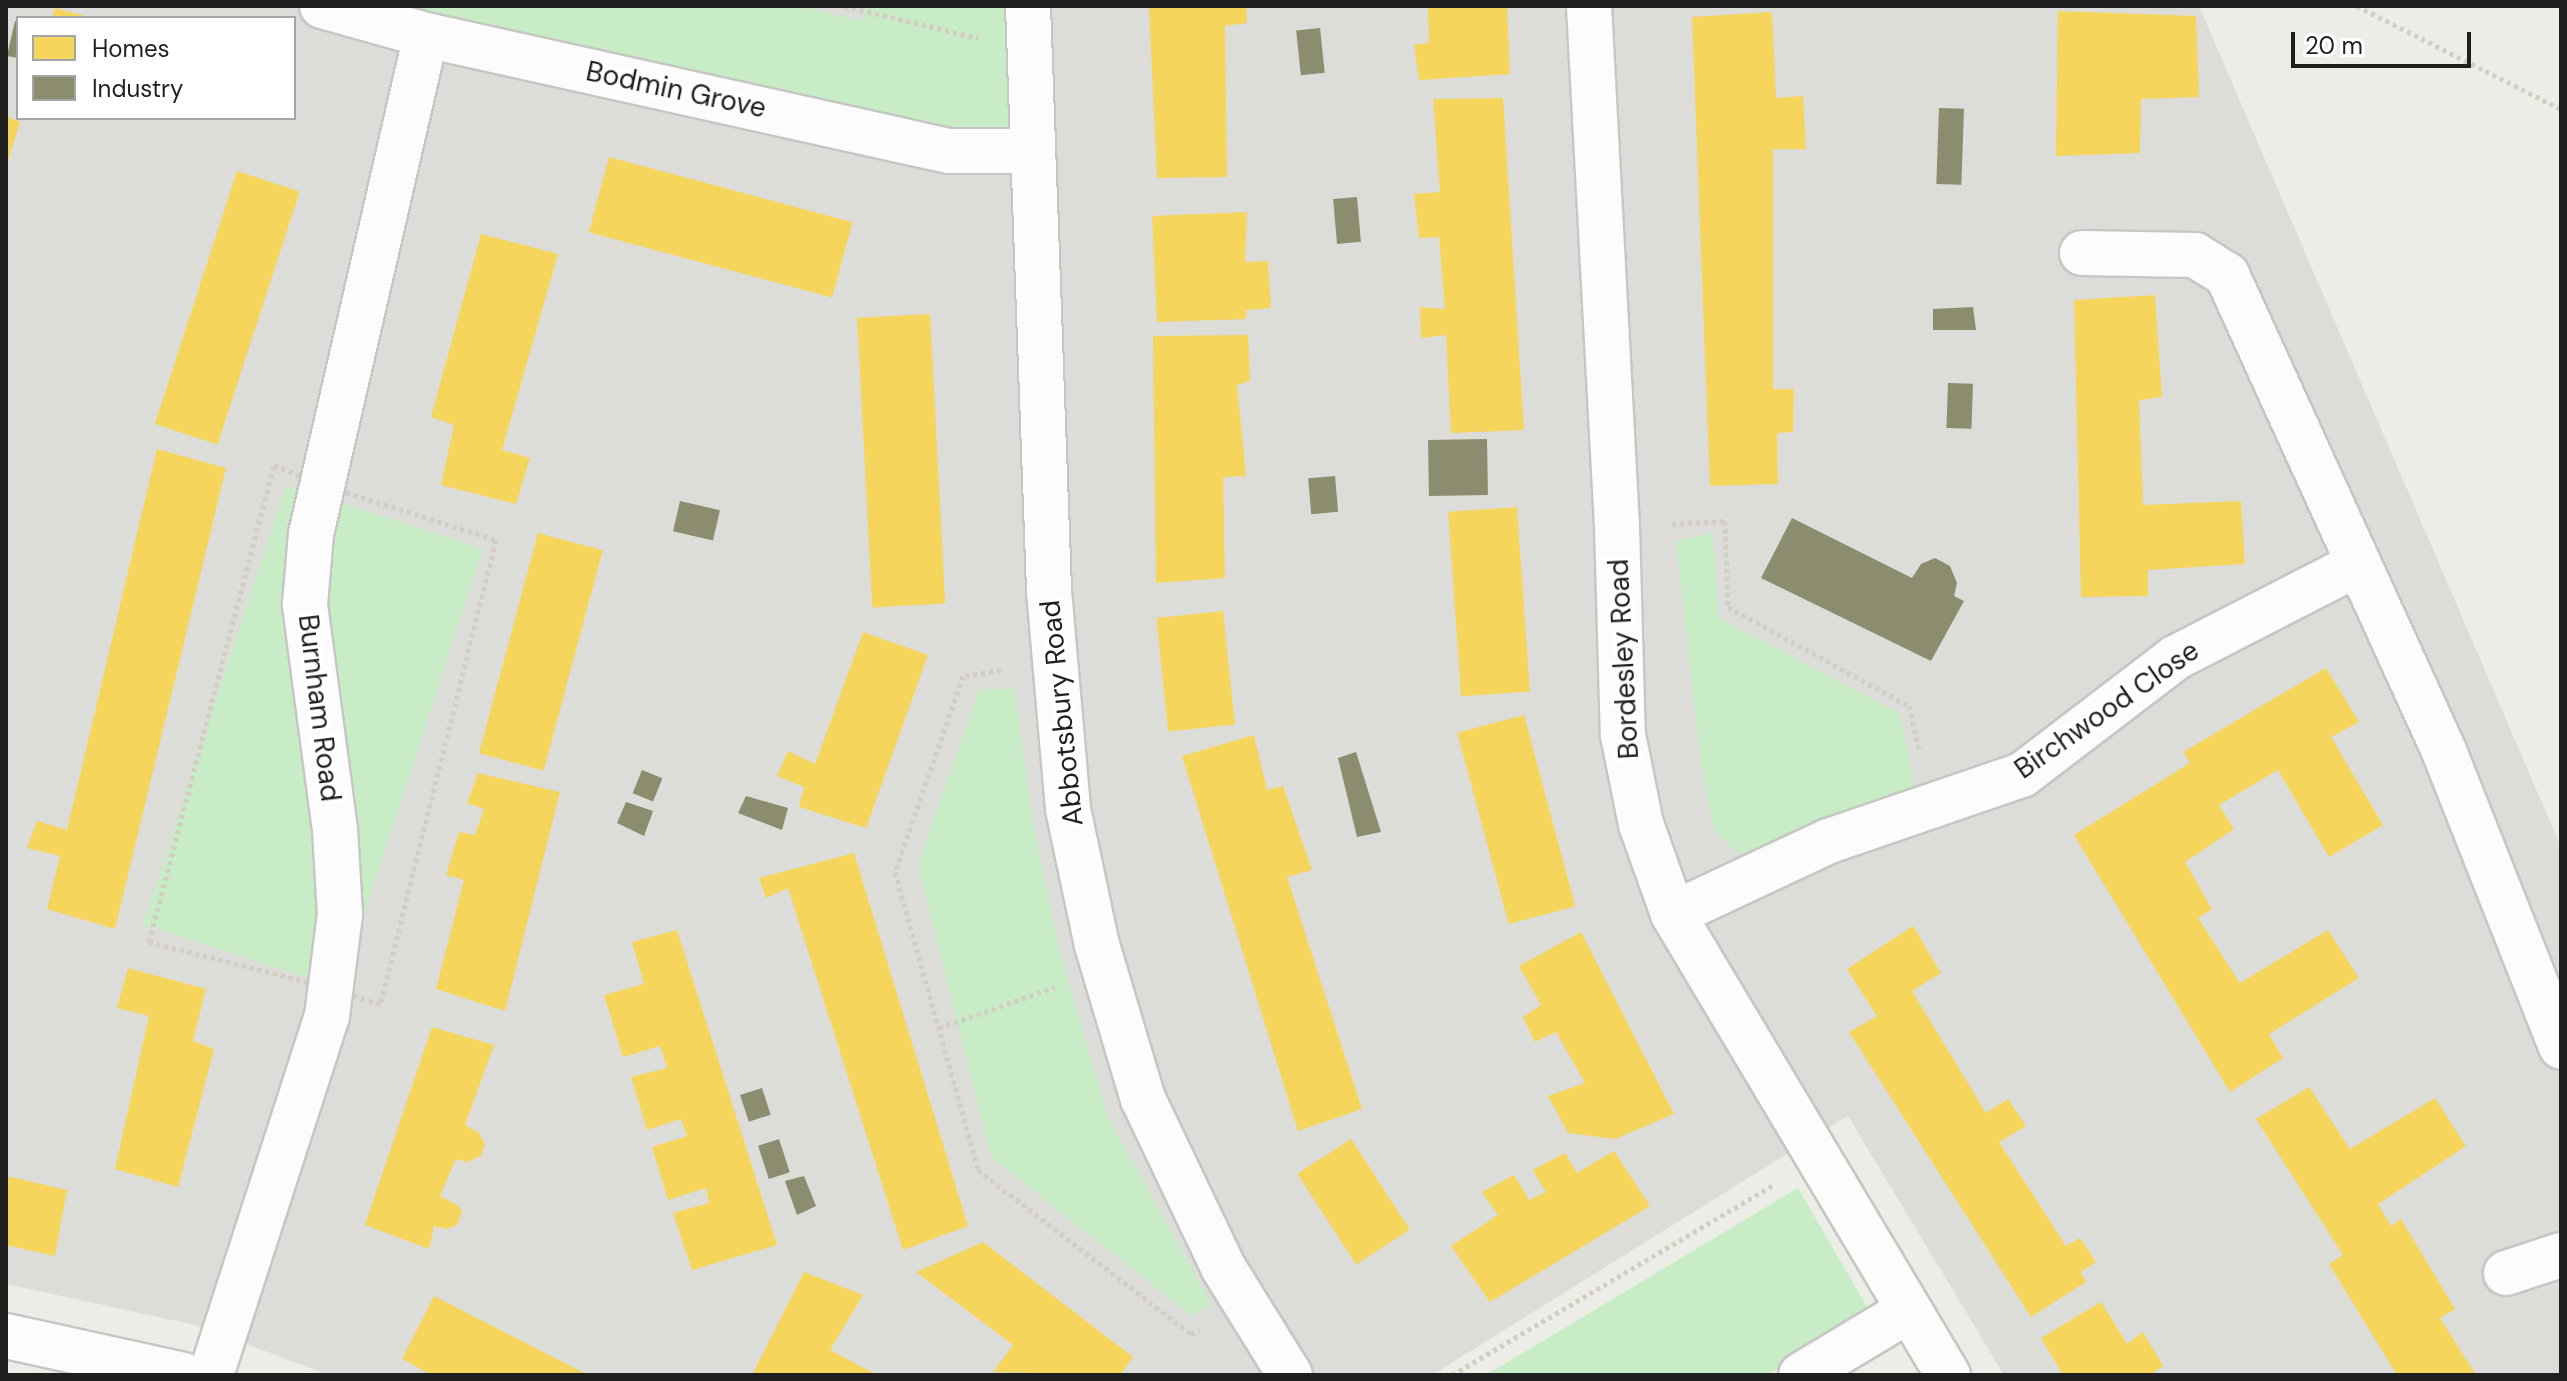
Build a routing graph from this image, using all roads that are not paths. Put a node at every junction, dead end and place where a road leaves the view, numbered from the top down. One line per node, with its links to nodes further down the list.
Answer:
1 (322, 6): 4 (street, Bodmin Grove)
2 (1028, 6): 5 (street, Abbotsbury Road)
3 (1589, 6): 8 (street, Bordesley Road)
4 (426, 35): 5 (street, Bodmin Grove); 15 (street, Burnham Road)
5 (1032, 151): 16 (street, Abbotsbury Road)
6 (2082, 253): 7 (street)
7 (2358, 564): 8 (street, Birchwood Close); 9 (street)
8 (1673, 914): 12 (street, Bordesley Road)
9 (2561, 1047)
10 (2561, 1255): 11 (street)
11 (2506, 1273)
12 (1909, 1310): 17 (street); 18 (street, Bordesley Road)
13 (6, 1336): 14 (street)
14 (184, 1375)
15 (211, 1375)
16 (1290, 1375)
17 (1801, 1375)
18 (1948, 1375)

